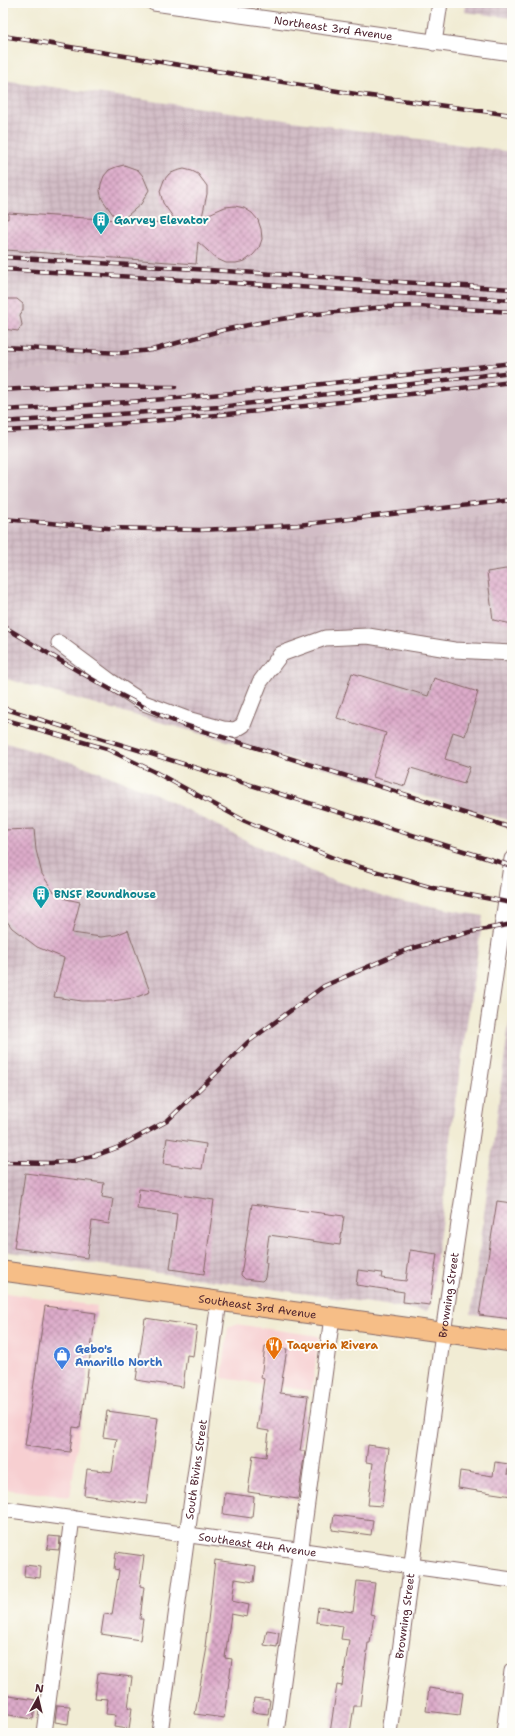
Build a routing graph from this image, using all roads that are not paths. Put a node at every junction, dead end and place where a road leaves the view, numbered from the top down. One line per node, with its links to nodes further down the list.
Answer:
1 (154, 3): 3 (street, Northeast 3rd Avenue)
2 (440, 3): 3 (street)
3 (434, 43): 4 (street, Northeast 3rd Avenue)
4 (512, 53)
5 (59, 643): 6 (street)
6 (512, 653)
7 (512, 858): 11 (street, Browning Street)
8 (3, 1271): 9 (main road, Southeast 3rd Avenue)
9 (220, 1302): 10 (main road, Southeast 3rd Avenue); 15 (street, South Bivins Street)
10 (332, 1317): 11 (main road, Southeast 3rd Avenue); 16 (street)
11 (443, 1333): 12 (main road, Southeast 3rd Avenue); 17 (street, Browning Street)
12 (512, 1342)
13 (3, 1509): 14 (street, Southeast 4th Avenue)
14 (72, 1518): 15 (street, Southeast 4th Avenue); 20 (street)
15 (187, 1534): 16 (street, Southeast 4th Avenue); 21 (street, South Bivins Street)
16 (301, 1550): 17 (street, Southeast 4th Avenue); 22 (street)
17 (412, 1566): 18 (street, Southeast 4th Avenue); 23 (street, Browning Street)
18 (512, 1580)
19 (512, 1671): 24 (street)
20 (44, 1733)
21 (160, 1733)
22 (276, 1733)
23 (388, 1733)
24 (504, 1733)

